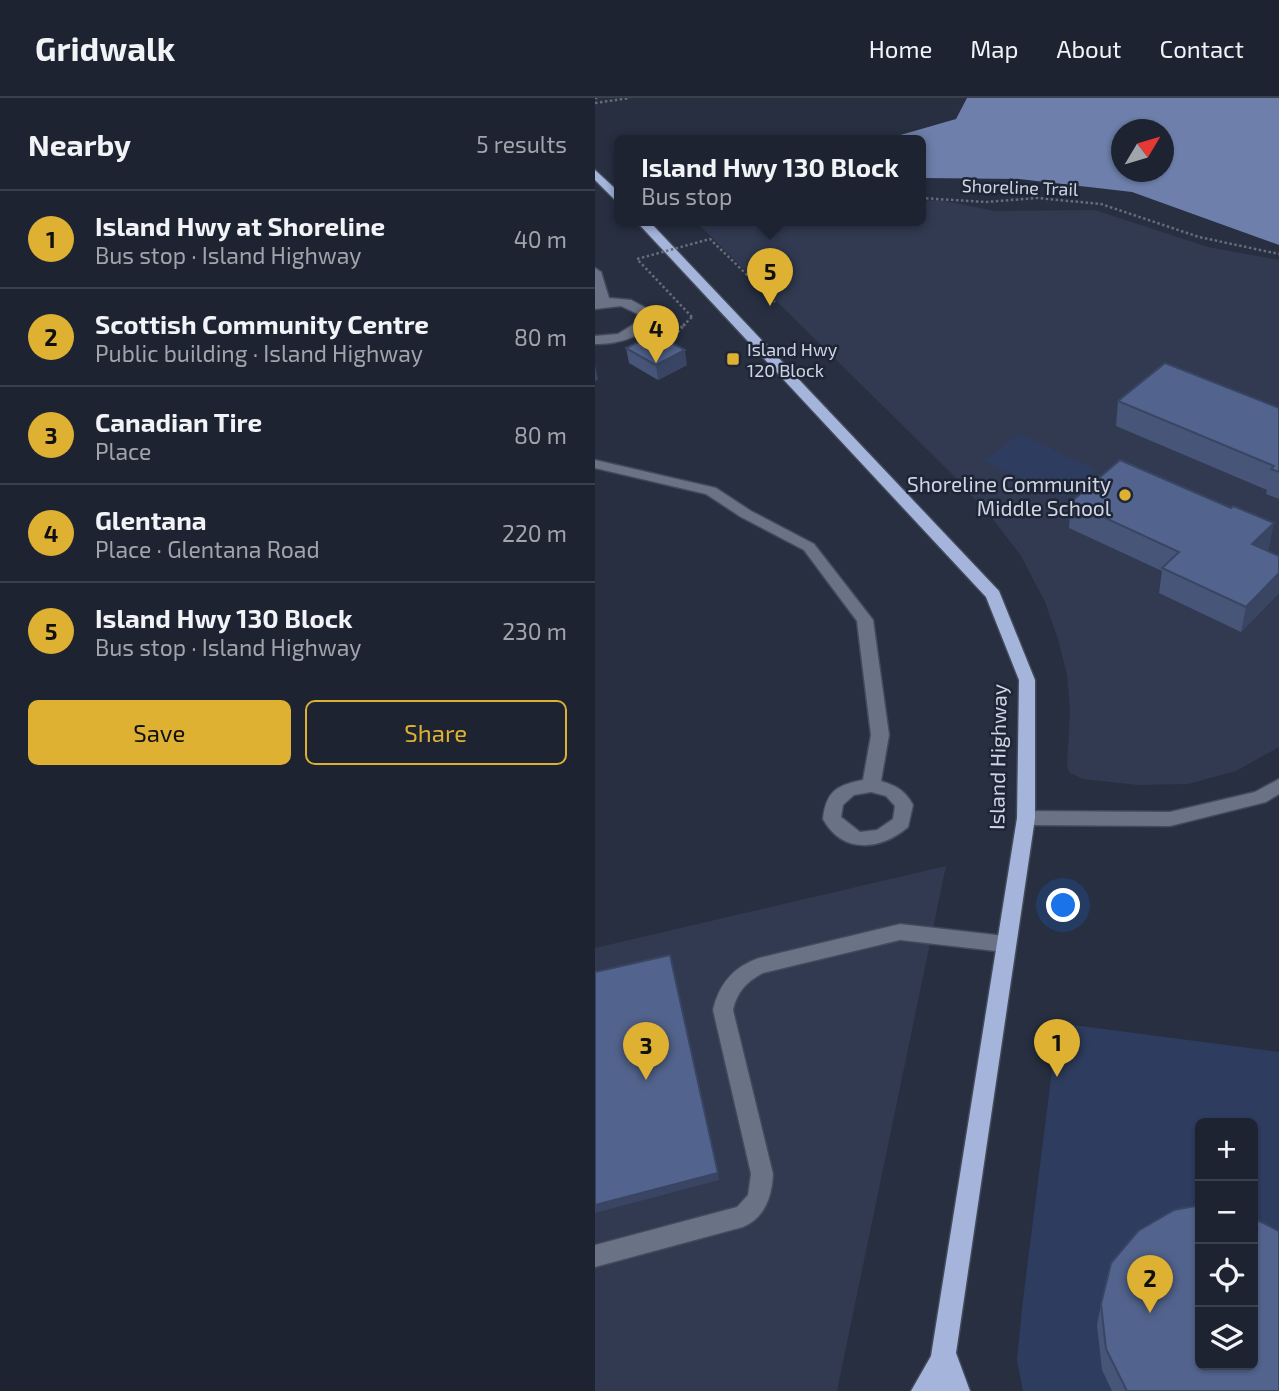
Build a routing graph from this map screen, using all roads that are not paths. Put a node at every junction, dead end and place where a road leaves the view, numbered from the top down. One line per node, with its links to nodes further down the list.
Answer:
1 (595, 173): 2 (main road)
2 (614, 193)
3 (647, 226): 10 (main road, Island Highway)
4 (595, 272): 5 (street)
5 (599, 304): 6 (street)
6 (595, 340)
7 (595, 464): 8 (street)
8 (871, 785)
9 (1279, 786): 10 (street)
10 (1025, 818): 11 (main road, Island Highway)
11 (1005, 944): 12 (street); 13 (main road, Island Highway)
12 (595, 1256)
13 (944, 1352): 14 (main road); 15 (main road, Island Highway); 16 (main road)
14 (923, 1391)
15 (938, 1391)
16 (958, 1391)

